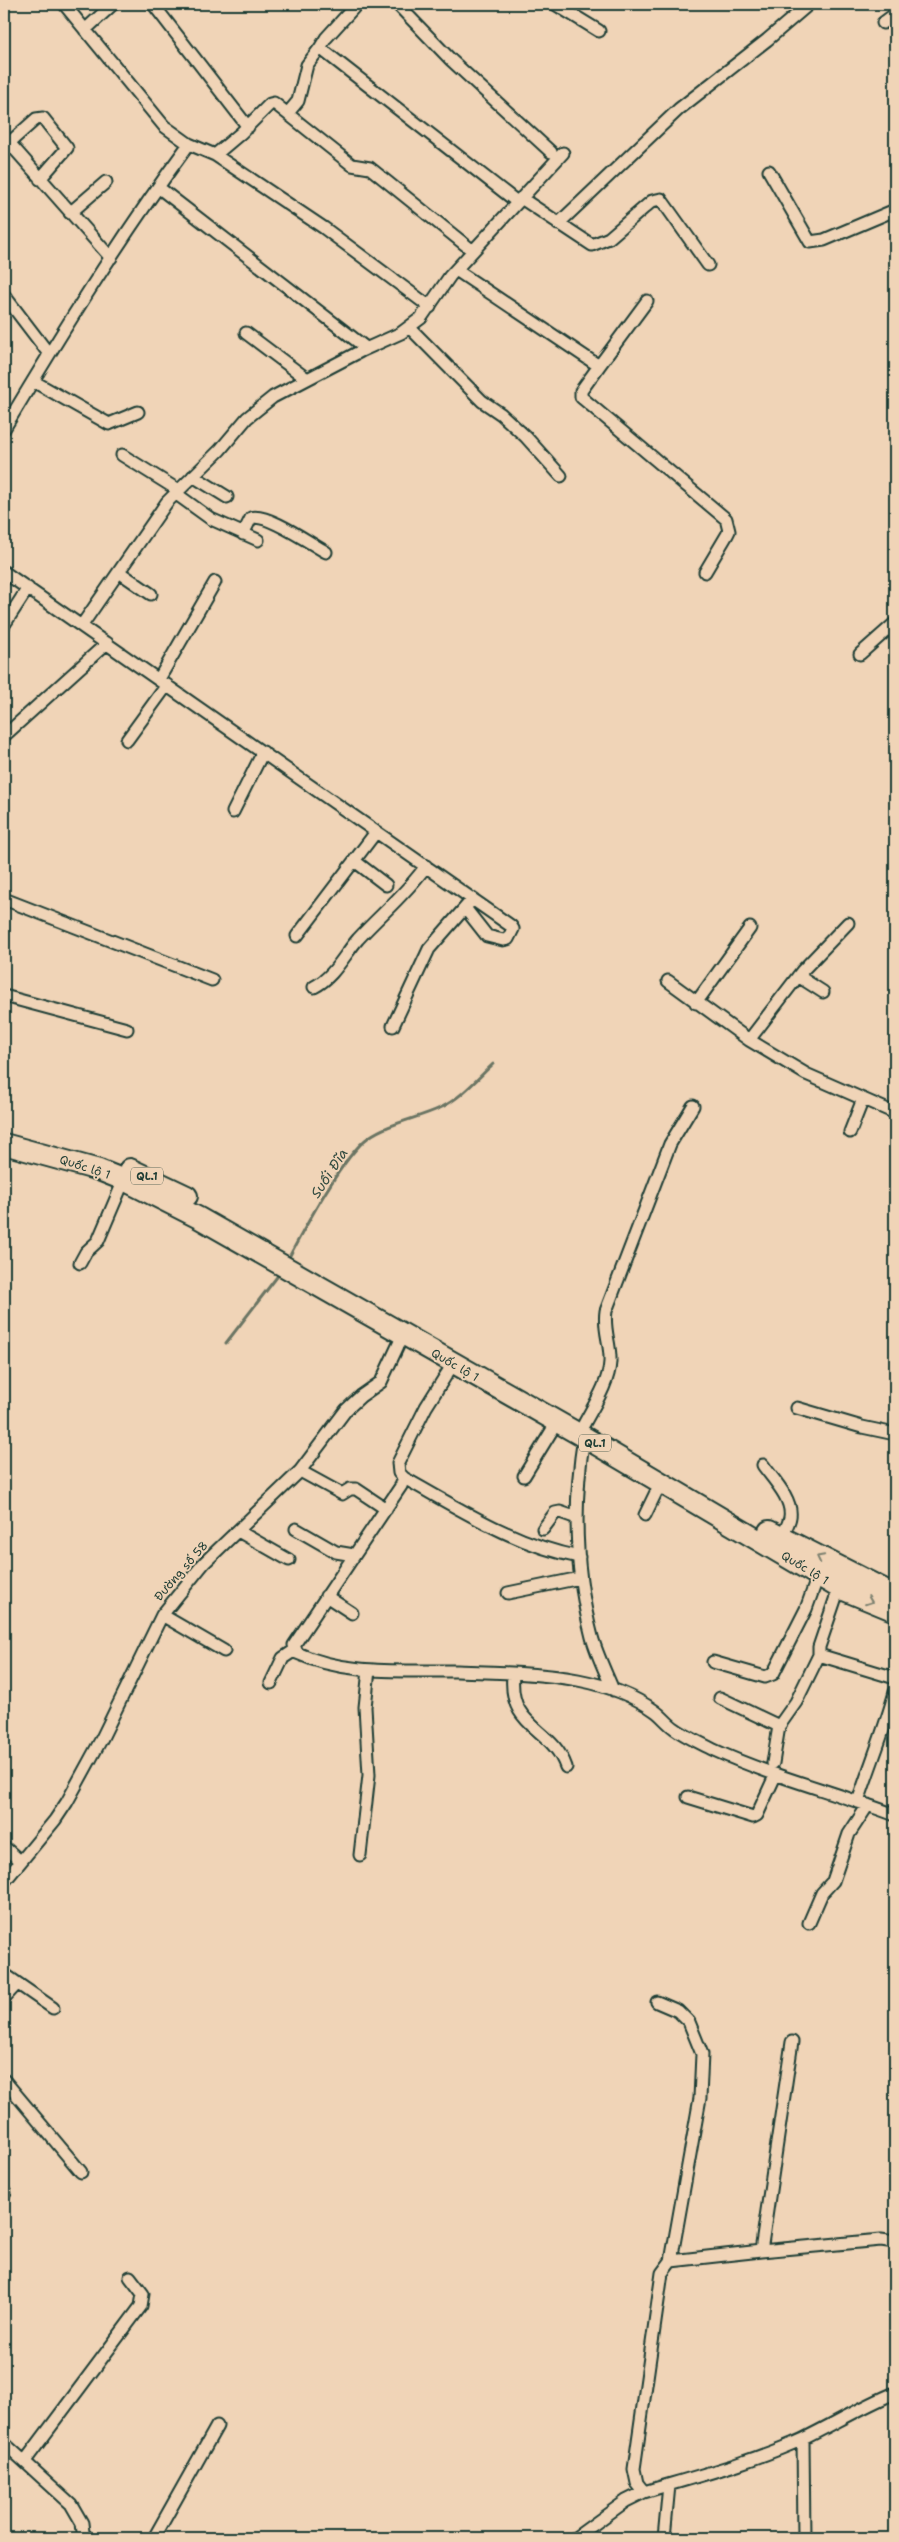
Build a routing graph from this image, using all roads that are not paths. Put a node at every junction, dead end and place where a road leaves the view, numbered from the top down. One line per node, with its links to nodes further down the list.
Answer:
1 (64, 4): 10 (street)
2 (113, 4): 10 (street)
3 (153, 4): 14 (street)
4 (357, 4): 12 (street)
5 (397, 4): 22 (street)
6 (556, 4): 11 (street)
7 (809, 4): 25 (street)
8 (895, 14): 9 (street)
9 (883, 22)
10 (85, 30): 16 (street)
11 (599, 31)
12 (320, 48): 13 (street); 22 (street)
13 (288, 113): 14 (street); 26 (street)
14 (248, 127): 17 (street)
15 (6, 140): 19 (street); 19 (street)
16 (189, 144): 17 (street); 21 (street)
17 (215, 155): 32 (street)
18 (769, 171): 23 (street)
19 (40, 180): 24 (street)
20 (106, 182): 24 (street)
21 (158, 187): 27 (street); 35 (street)
22 (519, 200): 25 (street); 26 (street)
23 (895, 210)
24 (70, 213): 27 (street)
25 (558, 224): 28 (street)
26 (473, 251): 29 (street)
27 (111, 258): 36 (street)
28 (708, 265)
29 (456, 270): 32 (street); 37 (street)
30 (4, 295): 36 (street)
31 (647, 302): 37 (street)
32 (430, 307): 33 (street)
33 (410, 328): 35 (street); 44 (street)
34 (246, 333): 38 (street)
35 (366, 348): 38 (street)
36 (49, 354): 39 (street)
37 (599, 366): 52 (street)
38 (307, 379): 43 (street)
39 (32, 381): 40 (street); 41 (street)
40 (138, 412)
41 (4, 429)
42 (122, 455): 45 (street)
43 (193, 476): 45 (street); 46 (street)
44 (561, 476)
45 (177, 492): 47 (street); 51 (street)
46 (227, 497)
47 (243, 534): 48 (street); 49 (street)
48 (258, 540)
49 (326, 552)
50 (4, 572): 54 (street)
51 (119, 572): 55 (street); 58 (street)
52 (705, 572)
53 (215, 582): 61 (street)
54 (28, 588): 57 (street); 58 (street)
55 (151, 594)
56 (895, 623): 60 (street)
57 (4, 625)
58 (82, 626): 59 (street)
59 (107, 643): 61 (street); 62 (street)
60 (860, 654)
61 (163, 682): 63 (street); 64 (street)
62 (4, 736)
63 (127, 740)
64 (263, 752): 65 (street); 66 (street)
65 (234, 812)
66 (376, 832): 67 (street); 68 (street)
67 (356, 862): 69 (street); 73 (street)
68 (426, 866): 77 (street); 81 (street)
69 (386, 885)
70 (4, 899): 75 (street)
71 (848, 923): 74 (street)
72 (750, 928): 80 (street)
73 (297, 936)
74 (798, 976): 78 (street); 83 (street)
75 (212, 980)
76 (668, 981): 80 (street)
77 (314, 987)
78 (823, 992)
79 (4, 996): 82 (street)
80 (696, 1003): 83 (street)
81 (393, 1026)
82 (127, 1029)
83 (749, 1040): 84 (street)
84 (863, 1100): 86 (street); 88 (street)
85 (693, 1106): 98 (street)
86 (895, 1114)
87 (4, 1131): 91 (highway, Quốc lộ 1 / QL.1)
88 (850, 1132)
89 (4, 1144): 90 (highway, Quốc lộ 1 / QL.1)
90 (124, 1180): 91 (highway, Quốc lộ 1 / QL.1); 92 (street)
91 (276, 1255): 93 (highway, Quốc lộ 1 / QL.1)
92 (80, 1264)
93 (298, 1267): 94 (highway, Quốc lộ 1 / QL.1); 98 (highway, Quốc lộ 1 / QL.1)
94 (403, 1335): 95 (highway, Quốc lộ 1 / QL.1); 101 (street, Đường số 58)
95 (453, 1364): 97 (highway, Quốc lộ 1 / QL.1); 103 (street)
96 (796, 1408): 99 (street)
97 (557, 1422): 98 (highway, Quốc lộ 1 / QL.1); 102 (street)
98 (584, 1431): 104 (highway, Quốc lộ 1 / QL.1); 107 (street); 111 (highway, Quốc lộ 1 / QL.1)
99 (895, 1434)
100 (763, 1466): 111 (street)
101 (300, 1471): 105 (street); 110 (street, Đường số 58)
102 (524, 1476)
103 (404, 1478): 105 (street); 113 (street)
104 (661, 1482): 106 (street); 115 (highway, Quốc lộ 1 / QL.1)
105 (386, 1509): 112 (street)
106 (645, 1515)
107 (577, 1518): 109 (street); 113 (street)
108 (296, 1528): 112 (street)
109 (543, 1529)
110 (238, 1531): 114 (street); 123 (street, Đường số 58)
111 (781, 1538): 119 (highway, Quốc lộ 1 / QL.1, one-way to 111)
112 (354, 1555): 120 (street)
113 (579, 1557): 116 (street)
114 (288, 1560)
115 (818, 1576): 117 (highway, Quốc lộ 1 / QL.1); 127 (street)
116 (580, 1578): 118 (street); 132 (street)
117 (839, 1588): 121 (highway, Quốc lộ 1 / QL.1, one-way to 121); 126 (street)
118 (508, 1593)
119 (895, 1595)
120 (326, 1596): 122 (street); 124 (street)
121 (895, 1611)
122 (352, 1613)
123 (162, 1615): 125 (street); 144 (street, Đường số 58)
124 (295, 1650): 128 (street); 131 (street)
125 (224, 1651)
126 (819, 1655): 130 (street); 135 (street)
127 (713, 1662)
128 (369, 1670): 129 (street); 143 (street)
129 (513, 1675): 132 (street); 137 (street)
130 (895, 1678)
131 (271, 1683)
132 (613, 1690): 138 (street)
133 (895, 1692): 140 (street)
134 (720, 1698): 135 (street)
135 (780, 1726): 136 (street)
136 (773, 1762)
137 (566, 1767)
138 (775, 1776): 139 (street); 140 (street)
139 (688, 1797)
140 (863, 1803): 141 (street); 146 (street)
141 (895, 1815)
142 (4, 1847): 144 (street)
143 (360, 1855)
144 (20, 1861): 145 (street, Đường số 58)
145 (4, 1882)
146 (810, 1923)
147 (4, 1974): 148 (street)
148 (17, 1984): 149 (street); 151 (street)
149 (4, 1998)
150 (657, 2002): 157 (street)
151 (52, 2008)
152 (792, 2042): 156 (street)
153 (4, 2080): 154 (street)
154 (81, 2172)
155 (895, 2242): 156 (street)
156 (761, 2251): 157 (street)
157 (671, 2261): 165 (street)
158 (130, 2277): 163 (street)
159 (895, 2393): 161 (street)
160 (217, 2426): 167 (street)
161 (803, 2439): 164 (street); 170 (street)
162 (4, 2443): 163 (street)
163 (25, 2461): 166 (street)
164 (669, 2485): 165 (street); 169 (street)
165 (644, 2492): 168 (street)
166 (83, 2536)
167 (154, 2538)
168 (575, 2538)
169 (664, 2538)
170 (804, 2538)

